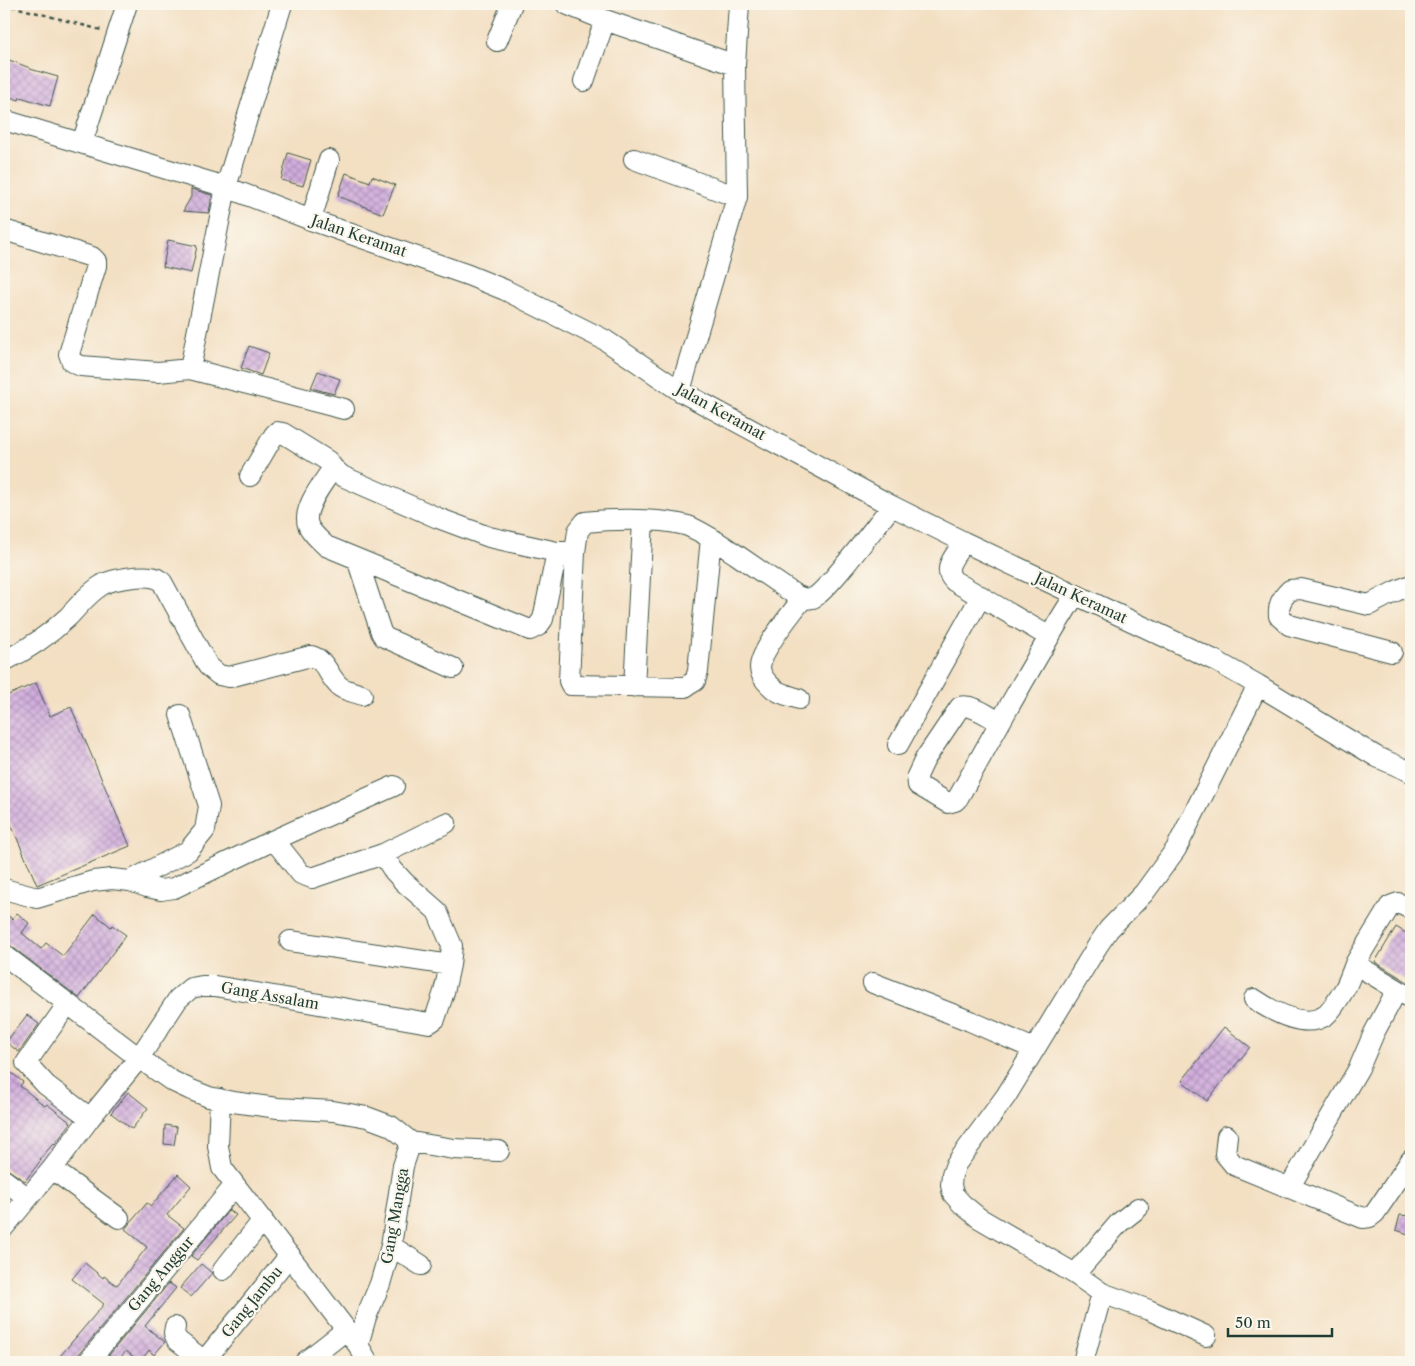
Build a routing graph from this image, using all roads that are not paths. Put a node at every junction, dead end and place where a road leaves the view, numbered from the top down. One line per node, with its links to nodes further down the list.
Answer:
1 (127, 4): 11 (street)
2 (282, 4): 14 (street)
3 (512, 4): 7 (street)
4 (566, 4): 6 (street)
5 (739, 4): 8 (street)
6 (605, 20): 8 (street); 9 (street)
7 (497, 40)
8 (735, 65): 15 (street)
9 (584, 82)
10 (4, 120): 11 (street, Jalan Keramat)
11 (82, 142): 14 (street, Jalan Keramat)
12 (634, 159): 15 (street)
13 (329, 160): 16 (street)
14 (226, 187): 16 (street, Jalan Keramat); 18 (street)
15 (736, 197): 19 (street)
16 (311, 220): 19 (street, Jalan Keramat)
17 (4, 230): 18 (street)
18 (190, 369): 20 (street)
19 (680, 391): 23 (street, Jalan Keramat)
20 (344, 409)
21 (333, 468): 22 (street); 27 (street); 28 (street)
22 (250, 476)
23 (892, 506): 26 (street, Jalan Keramat); 32 (street)
24 (644, 521): 25 (street); 27 (street); 38 (street)
25 (711, 538): 32 (street); 38 (street)
26 (964, 542): 30 (street, Jalan Keramat); 31 (street)
27 (566, 552): 28 (street); 38 (street)
28 (357, 559): 36 (street)
29 (1411, 585): 34 (street)
30 (1075, 595): 33 (street); 37 (street, Jalan Keramat)
31 (981, 596): 33 (street); 43 (street)
32 (803, 598): 40 (street)
33 (1048, 636): 42 (street)
34 (1392, 652)
35 (4, 660): 39 (street)
36 (453, 668)
37 (1258, 685): 44 (street, Jalan Keramat); 60 (street)
38 (634, 686)
39 (362, 695)
40 (799, 699)
41 (180, 715): 49 (street)
42 (1000, 722): 42 (street)
43 (898, 745)
44 (1411, 772)
45 (394, 786): 47 (street)
46 (446, 822): 48 (street)
47 (274, 840): 48 (street); 49 (street)
48 (383, 854): 54 (street)
49 (130, 881): 50 (street)
50 (4, 890)
51 (1411, 909): 55 (street)
52 (290, 941): 54 (street)
53 (4, 955): 59 (street)
54 (450, 964): 61 (street, Gang Assalam)
55 (1355, 964): 57 (street); 58 (street)
56 (873, 983): 60 (street)
57 (1404, 994): 71 (street)
58 (1254, 999)
59 (67, 1005): 61 (street); 63 (street)
60 (1034, 1049): 81 (street)
61 (139, 1058): 62 (street); 63 (street, Gang Assalam)
62 (220, 1099): 65 (street); 70 (street)
63 (90, 1118): 68 (street, Gang Assalam)
64 (1226, 1136): 71 (street)
65 (411, 1142): 66 (street); 77 (street, Gang Mangga)
66 (499, 1152)
67 (1411, 1160): 71 (street)
68 (52, 1169): 72 (street, Gang Assalam); 74 (street)
69 (4, 1180): 72 (street)
70 (235, 1186): 75 (street); 86 (street, Gang Anggur)
71 (1289, 1188)
72 (28, 1198): 76 (street, Gang Assalam)
73 (1138, 1208): 81 (street)
74 (119, 1218)
75 (263, 1220): 78 (street); 80 (street)
76 (4, 1226)
77 (391, 1246): 79 (street); 85 (street, Gang Mangga)
78 (290, 1255): 83 (street, Gang Jambu); 85 (street)
79 (421, 1265)
80 (223, 1270)
81 (1075, 1274): 82 (street)
82 (1102, 1293): 84 (street); 88 (street)
83 (175, 1327)
84 (1206, 1336)
85 (358, 1346): 87 (street)
86 (88, 1362)
87 (306, 1362)
88 (1083, 1362)

